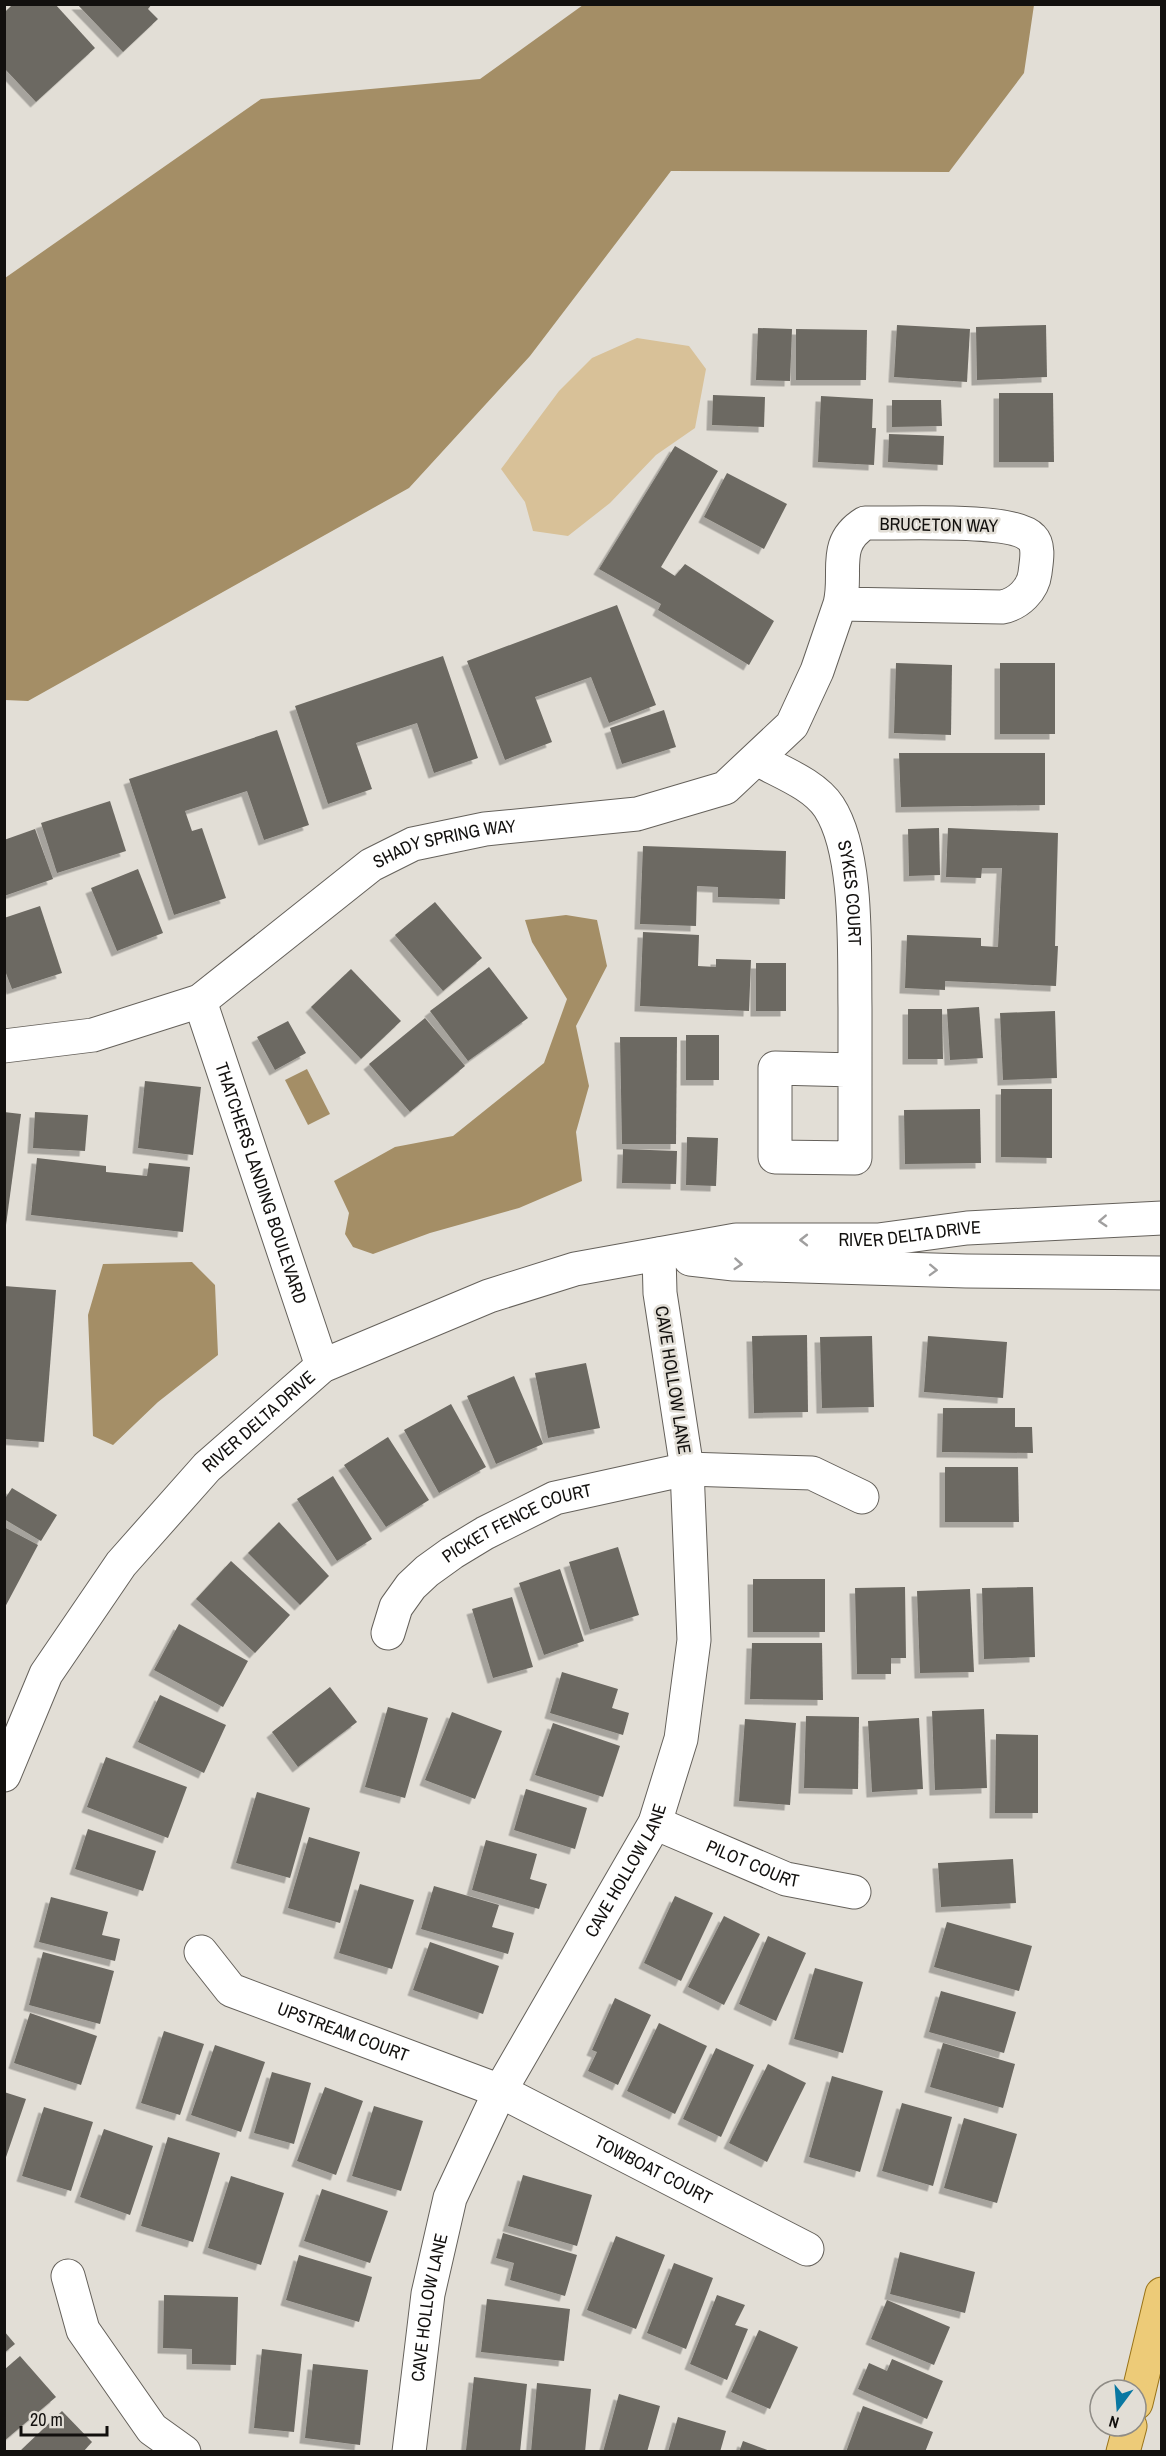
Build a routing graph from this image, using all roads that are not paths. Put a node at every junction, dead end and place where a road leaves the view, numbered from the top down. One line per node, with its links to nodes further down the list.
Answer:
1 (838, 610): 1 (street, BRUCETON WAY); 2 (street, SHADY SPRING WAY)
2 (757, 759): 3 (street, SHADY SPRING WAY); 5 (street, SYKES COURT)
3 (200, 1001): 4 (street, SHADY SPRING WAY); 9 (street, THATCHERS LANDING BOULEVARD)
4 (4, 1046)
5 (855, 1070)
6 (1161, 1218): 7 (street, RIVER DELTA DRIVE, one-way to 7)
7 (659, 1254): 8 (street, RIVER DELTA DRIVE, one-way to 8); 9 (street, RIVER DELTA DRIVE); 10 (street, CAVE HOLLOW LANE)
8 (1161, 1273)
9 (322, 1366): 13 (street, RIVER DELTA DRIVE)
10 (687, 1469): 11 (street, PICKET FENCE COURT); 12 (street, PICKET FENCE COURT); 14 (street, CAVE HOLLOW LANE)
11 (862, 1497)
12 (388, 1633)
13 (4, 1775)
14 (655, 1823): 15 (street, PILOT COURT); 17 (street, CAVE HOLLOW LANE)
15 (855, 1892)
16 (201, 1952): 17 (street, UPSTREAM COURT)
17 (500, 2091): 18 (street, TOWBOAT COURT); 23 (street, CAVE HOLLOW LANE)
18 (807, 2249)
19 (68, 2276): 22 (street)
20 (1161, 2294): 21 (main road)
21 (1142, 2378)
22 (184, 2451)
23 (409, 2451)

